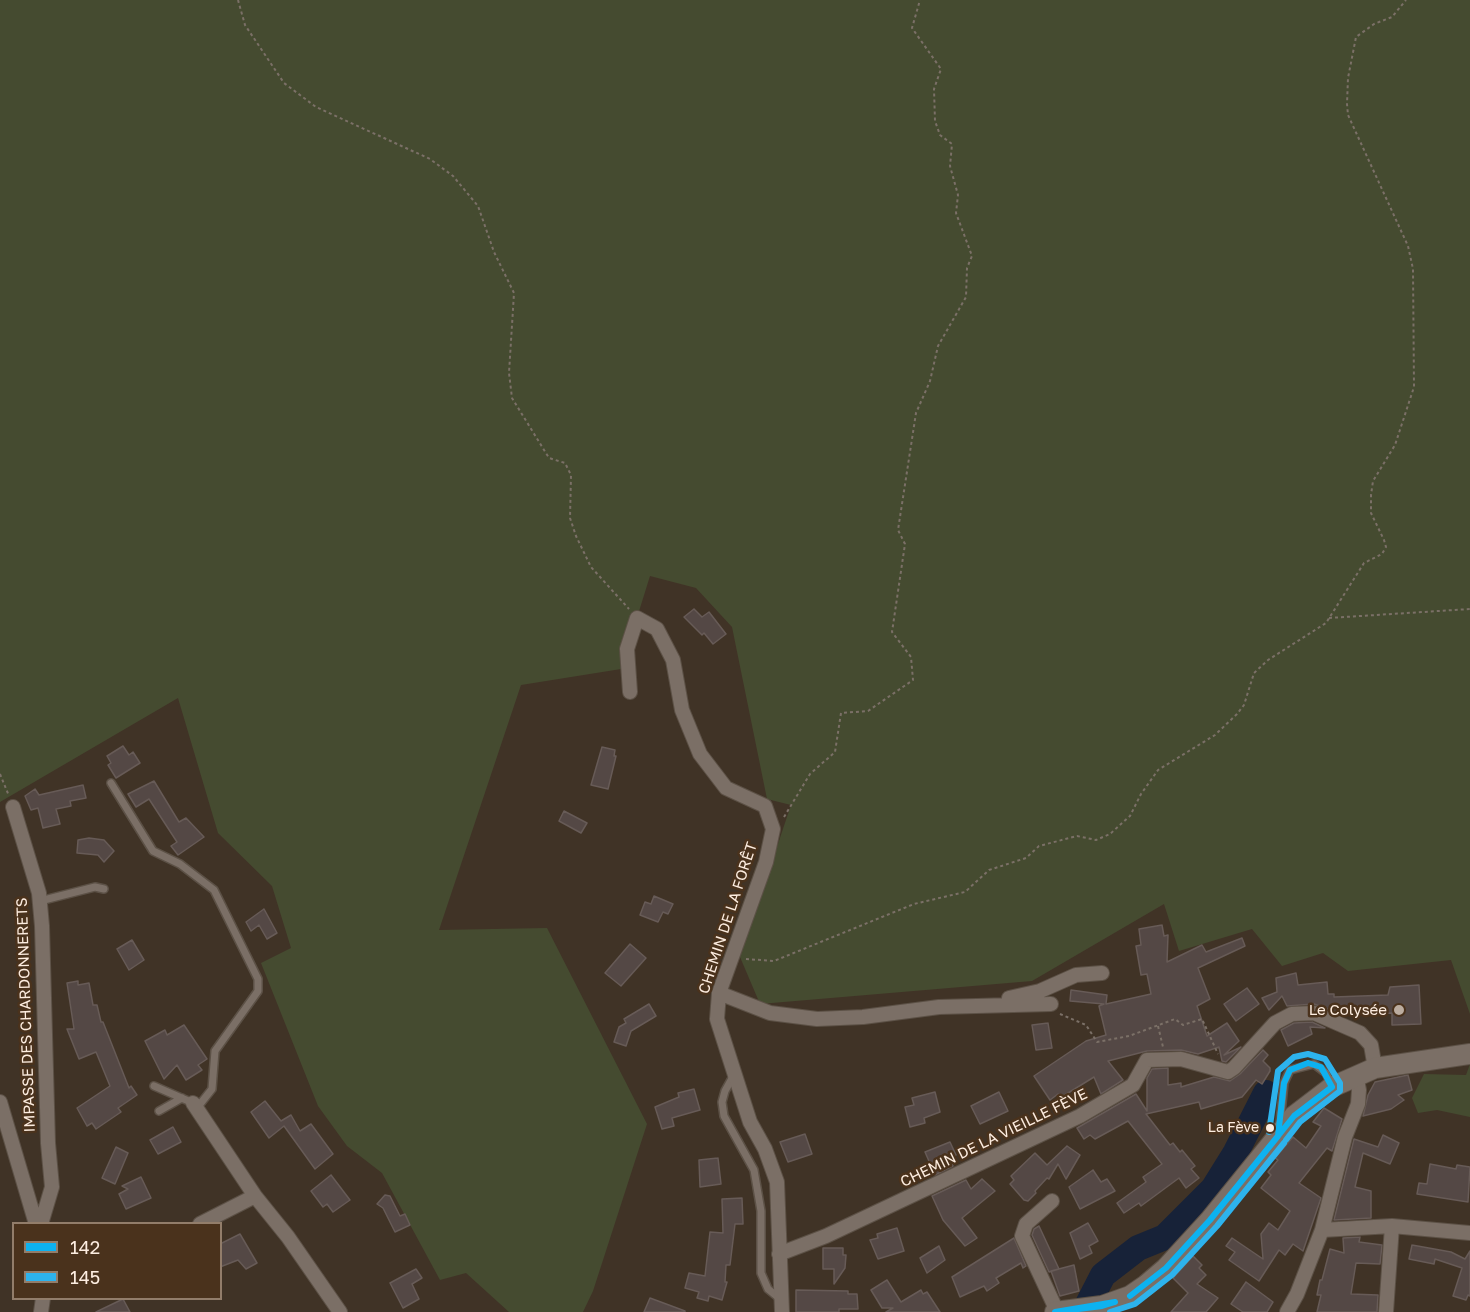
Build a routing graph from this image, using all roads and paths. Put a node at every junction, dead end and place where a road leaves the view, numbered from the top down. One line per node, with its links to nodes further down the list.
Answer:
1 (238, 0): 5 (path)
2 (920, 0): 11 (path)
3 (1406, 0): 6 (path)
4 (1470, 609): 6 (path)
5 (637, 618): 7 (street); 11 (street, CHEMIN DE LA FORÊT)
6 (1329, 618): 14 (path)
7 (630, 692)
8 (0, 774): 10 (path)
9 (111, 783): 29 (lane)
10 (13, 807): 13 (street, IMPASSE DES CHARDONNERETS)
11 (773, 829): 14 (street, CHEMIN DE LA FORÊT)
12 (104, 889): 13 (lane)
13 (40, 901): 35 (street, IMPASSE DES CHARDONNERETS)
14 (732, 957): 16 (street, CHEMIN DE LA FORÊT)
15 (1102, 973): 17 (street)
16 (719, 993): 17 (street); 24 (street, CHEMIN DE LA FORÊT)
17 (986, 1004): 18 (street)
18 (1054, 1009): 19 (path)
19 (1158, 1026): 21 (path); 22 (path)
20 (1470, 1054): 23 (main road)
21 (1166, 1058): 23 (street); 42 (street, CHEMIN DE LA VIEILLE FÈVE)
22 (1219, 1058)
23 (1375, 1068): 25 (main road)
24 (735, 1073): 42 (street, CHEMIN DE LA FORÊT); 43 (lane)
25 (1356, 1075): 27 (main road); 38 (street)
26 (154, 1086): 29 (lane)
27 (1332, 1087): 31 (main road); 31 (lane)
28 (0, 1102): 34 (street)
29 (191, 1103): 30 (lane); 32 (street)
30 (159, 1111)
31 (1278, 1136): 44 (main road)
32 (255, 1196): 36 (street); 45 (street)
33 (1052, 1201): 44 (street)
34 (35, 1222)
35 (43, 1222)
36 (204, 1222)
37 (1392, 1226): 38 (street); 39 (street); 47 (street)
38 (1322, 1230): 46 (street)
39 (1447, 1232): 40 (street); 41 (street)
40 (1470, 1233)
41 (1470, 1244)
42 (779, 1254): 43 (street, CHEMIN DE LA FORÊT)
43 (780, 1305)
44 (1062, 1311)
45 (340, 1312)
46 (1287, 1312)
47 (1386, 1312)

